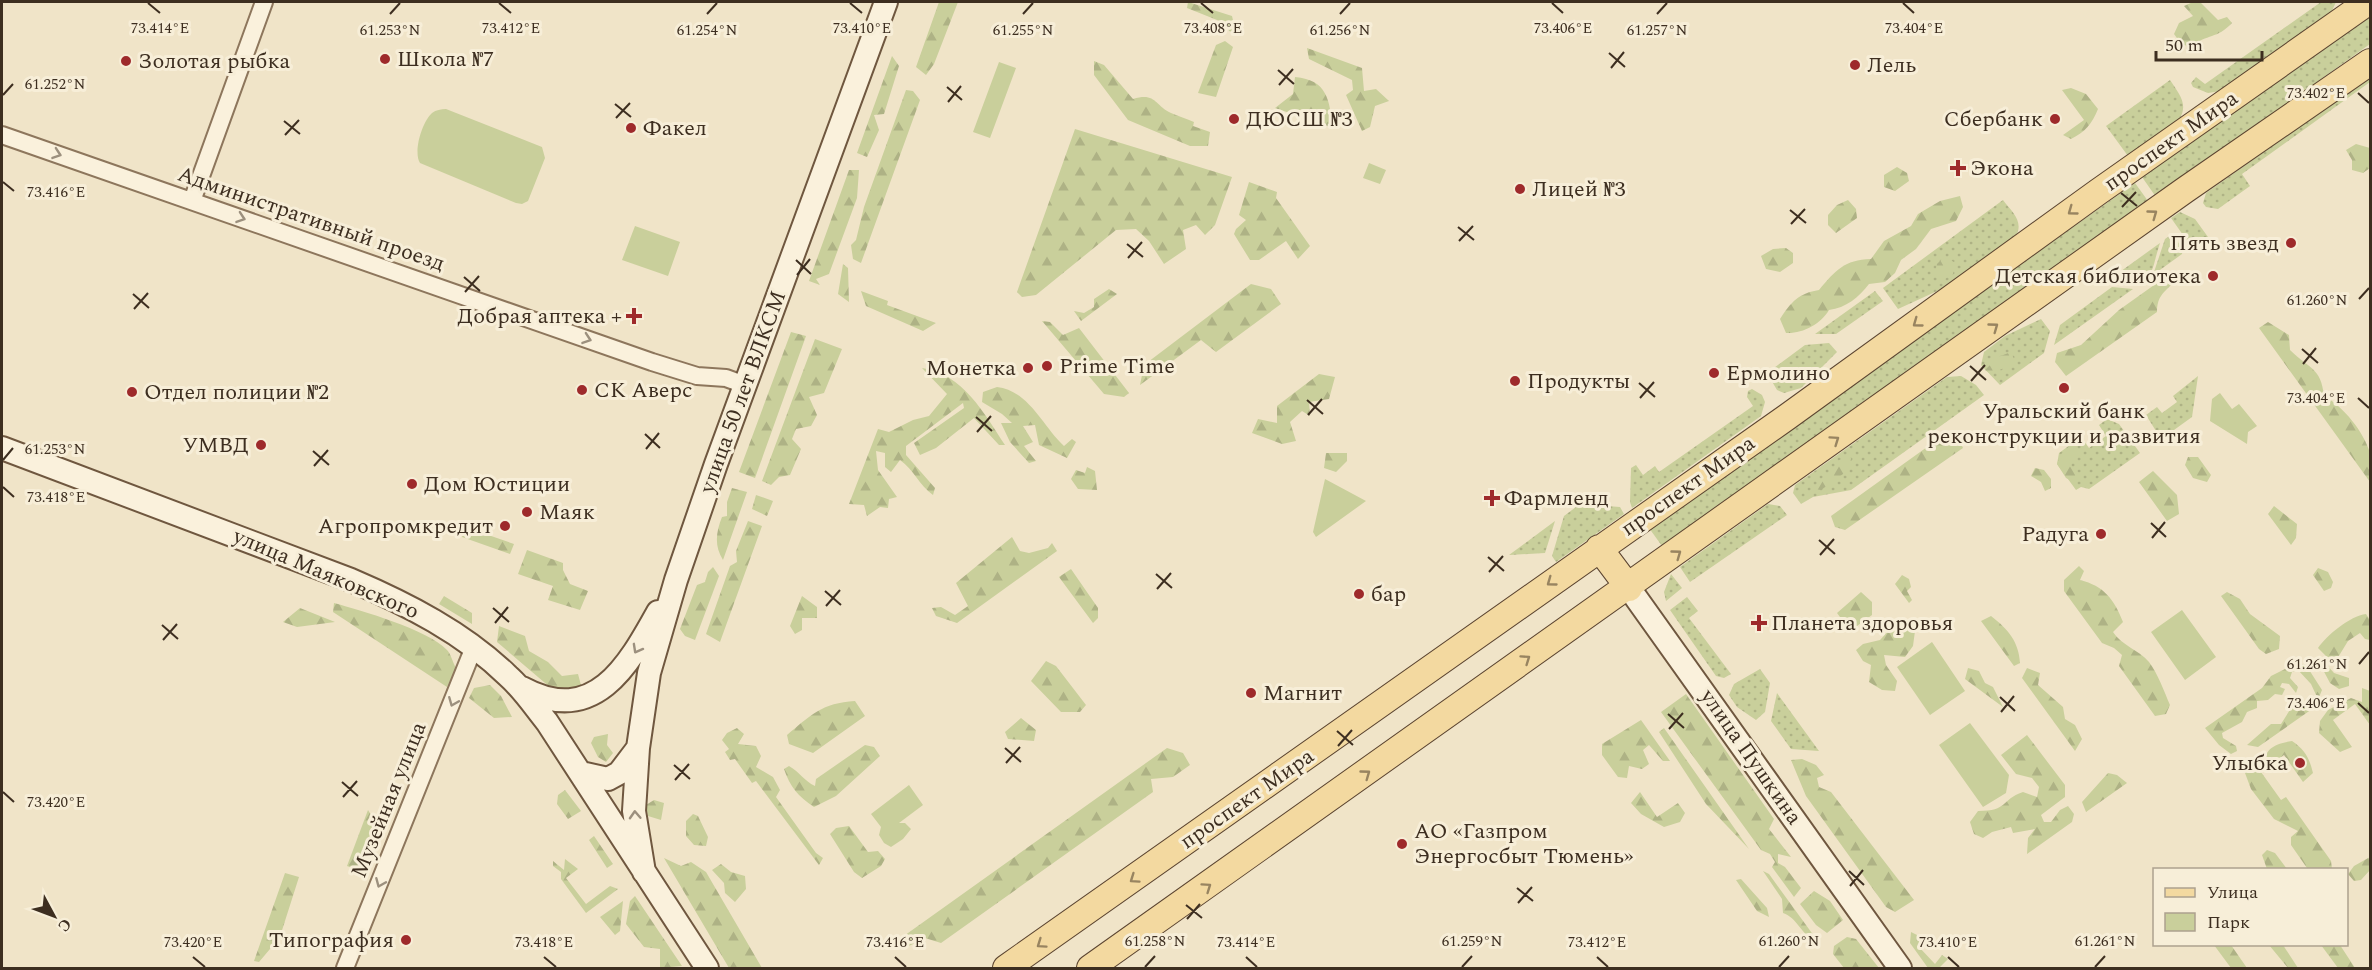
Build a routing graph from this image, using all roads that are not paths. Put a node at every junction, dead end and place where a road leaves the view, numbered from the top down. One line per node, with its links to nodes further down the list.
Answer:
1 (264, 2): 6 (street)
2 (886, 2): 7 (main road, улица 50 лет ВЛКСМ)
3 (2368, 2): 9 (main road, проспект Мира, one-way to 9)
4 (2370, 62): 11 (main road, one-way to 4)
5 (2, 135): 6 (street, Административный проезд, one-way to 6)
6 (192, 201): 7 (street, Административный проезд, one-way to 7)
7 (745, 385): 10 (main road, улица 50 лет ВЛКСМ)
8 (2, 448): 12 (main road, улица Маяковского)
9 (1599, 548): 11 (main road, улица Пушкина); 19 (main road, проспект Мира, one-way to 19)
10 (676, 580): 13 (main road, улица 50 лет ВЛКСМ, one-way to 13); 14 (main road, улица 50 лет ВЛКСМ)
11 (1629, 588): 20 (main road, one-way to 11); 21 (main road, улица Пушкина)
12 (474, 648): 13 (main road, улица Маяковского); 17 (street, Музейная улица, one-way to 17)
13 (519, 687): 15 (main road, улица Маяковского)
14 (638, 748): 15 (main road, улица 50 лет ВЛКСМ); 16 (main road, улица 50 лет ВЛКСМ, one-way to 14)
15 (581, 773): 16 (main road, улица Маяковского)
16 (644, 872): 18 (main road, улица Маяковского)
17 (345, 969)
18 (707, 969)
19 (1006, 969)
20 (1090, 969)
21 (1900, 969)

